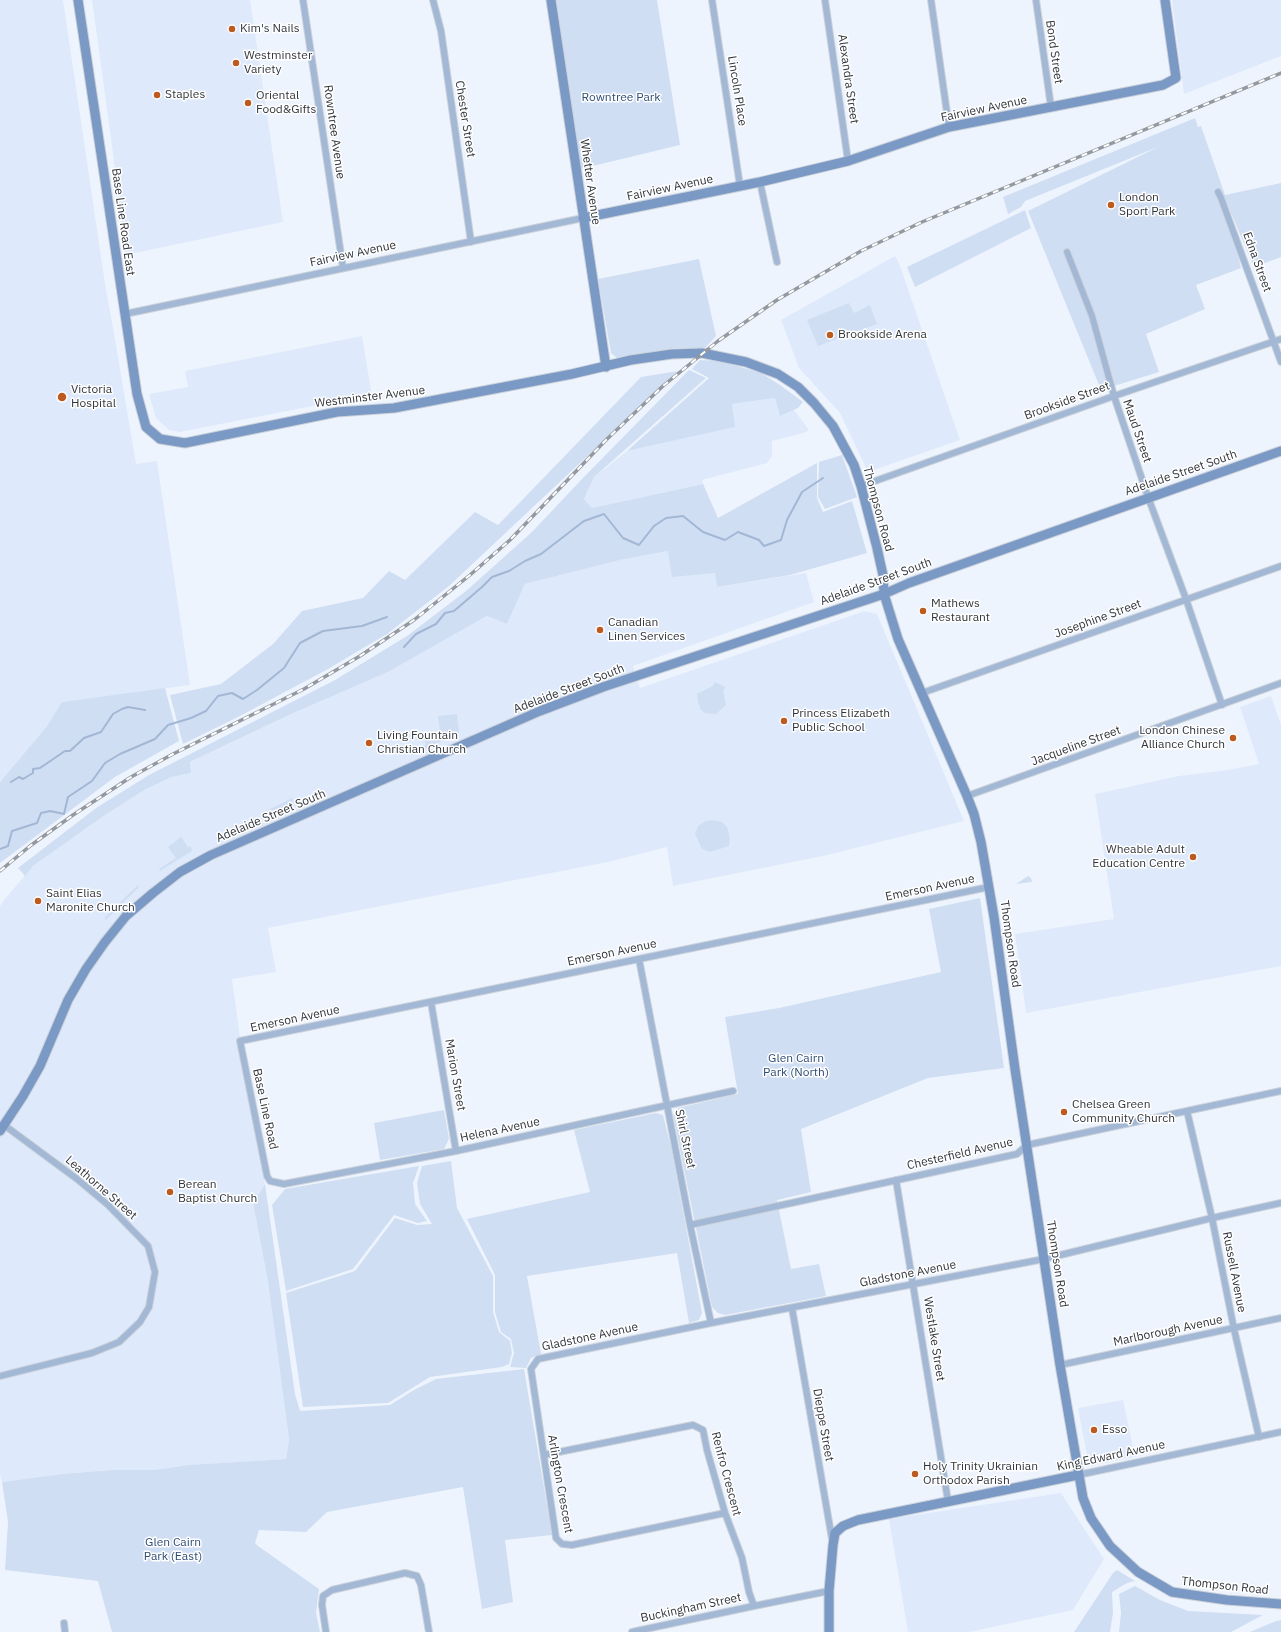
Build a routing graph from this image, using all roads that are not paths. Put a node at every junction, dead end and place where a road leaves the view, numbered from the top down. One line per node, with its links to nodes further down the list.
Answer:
1 (78, 0): 21 (street, Base Line Road East)
2 (303, 0): 20 (street, Rowntree Avenue)
3 (433, 0): 17 (street, Chester Street)
4 (551, 0): 16 (street, Whetter Avenue)
5 (712, 0): 14 (street, Lincoln Place)
6 (825, 0): 12 (street, Alexandra Street)
7 (931, 0): 11 (street)
8 (1036, 0): 10 (street, Bond Street)
9 (1165, 0): 10 (street, Fairview Avenue)
10 (1051, 107): 11 (street, Fairview Avenue)
11 (949, 127): 12 (street, Fairview Avenue)
12 (848, 161): 13 (street, Fairview Avenue)
13 (760, 182): 14 (street, Fairview Avenue); 19 (street)
14 (740, 186): 16 (street, Fairview Avenue)
15 (1218, 192): 23 (street, Edna Street)
16 (583, 218): 17 (street, Fairview Avenue); 25 (street, Whetter Avenue)
17 (471, 242): 20 (street, Fairview Avenue)
18 (1067, 252): 26 (street, Maud Street)
19 (777, 262)
20 (343, 268): 21 (street, Fairview Avenue)
21 (125, 314): 27 (street, Base Line Road East)
22 (1281, 339): 23 (street, Brookside Street)
23 (1274, 342): 24 (street, Edna Street); 26 (street, Brookside Street)
24 (1281, 362)
25 (606, 366): 27 (street, Westminster Avenue); 29 (street, Thompson Road)
26 (1114, 396): 29 (street, Brookside Street); 30 (street, Maud Street)
27 (160, 440)
28 (1281, 451): 30 (street, Adelaide Street South)
29 (861, 486): 32 (street, Thompson Road)
30 (1148, 498): 32 (street, Adelaide Street South); 33 (street, Maud Street)
31 (1281, 566): 33 (street, Josephine Street)
32 (884, 594): 35 (street, Thompson Road); 46 (street, Adelaide Street South)
33 (1186, 599): 35 (street, Josephine Street); 36 (street, Maud Street)
34 (1281, 683): 36 (street, Jacqueline Street)
35 (922, 693): 37 (street, Thompson Road)
36 (1222, 705): 37 (street, Jacqueline Street)
37 (967, 796): 38 (street, Thompson Road)
38 (989, 887): 39 (street, Emerson Avenue); 47 (street, Thompson Road)
39 (639, 958): 40 (street, Emerson Avenue); 44 (street, Shirl Street)
40 (431, 1002): 41 (street, Emerson Avenue); 48 (street, Marion Street)
41 (240, 1041): 50 (street, Base Line Road)
42 (733, 1091): 44 (street, Helena Avenue)
43 (1281, 1091): 45 (street, Chesterfield Avenue)
44 (666, 1105): 48 (street, Helena Avenue); 53 (street, Shirl Street)
45 (1187, 1111): 47 (street, Chesterfield Avenue); 52 (street, Russell Avenue)
46 (2, 1128): 62 (street, Leathorne Street)
47 (1027, 1145): 49 (street, Chesterfield Avenue); 54 (street, Thompson Road)
48 (456, 1151): 50 (street, Helena Avenue)
49 (896, 1180): 53 (street, Chesterfield Avenue); 55 (street, Westlake Street)
50 (270, 1181)
51 (1281, 1203): 52 (street, Gladstone Avenue)
52 (1212, 1218): 54 (street, Gladstone Avenue); 59 (street, Russell Avenue)
53 (690, 1225): 58 (street, Shirl Street)
54 (1044, 1259): 55 (street, Gladstone Avenue); 61 (street, Thompson Road)
55 (914, 1284): 56 (street, Gladstone Avenue); 67 (street, Westlake Street)
56 (792, 1308): 58 (street, Gladstone Avenue); 69 (street, Dieppe Street)
57 (1281, 1318): 59 (street, Marlborough Avenue)
58 (711, 1323): 60 (street, Gladstone Avenue)
59 (1234, 1329): 61 (street, Marlborough Avenue); 64 (street, Russell Avenue)
60 (538, 1359): 65 (street, Arlington Crescent)
61 (1060, 1365): 66 (street, Thompson Road)
62 (0, 1376)
63 (1281, 1432): 64 (street, King Edward Avenue)
64 (1259, 1437): 66 (street, King Edward Avenue)
65 (544, 1455): 68 (street, Renfro Crescent); 68 (street, Arlington Crescent)
66 (1078, 1475): 67 (street, King Edward Avenue); 71 (street, Thompson Road)
67 (948, 1501): 69 (street, King Edward Avenue)
68 (724, 1513): 72 (street, Renfro Crescent)
69 (833, 1545): 70 (street, King Edward Avenue)
70 (829, 1591): 72 (street); 78 (street, King Edward Avenue)
71 (1281, 1604)
72 (754, 1606): 77 (street, Buckingham Street)
73 (64, 1623): 74 (street)
74 (65, 1632)
75 (326, 1632): 76 (street)
76 (429, 1632)
77 (632, 1632)
78 (829, 1632)

